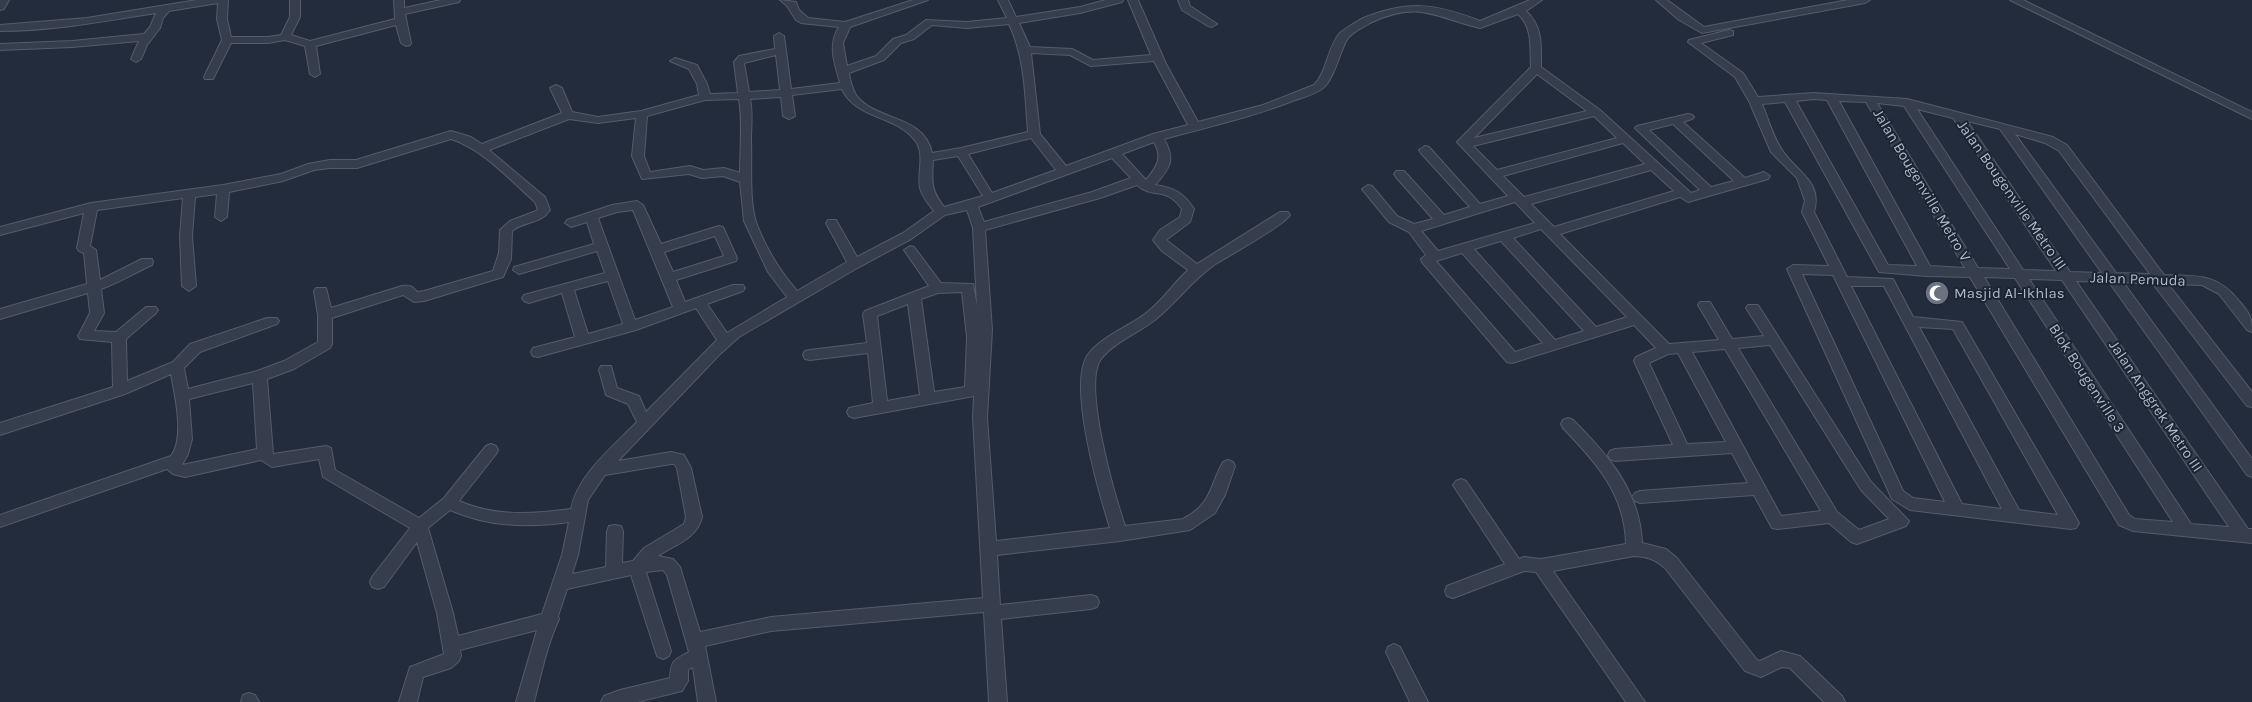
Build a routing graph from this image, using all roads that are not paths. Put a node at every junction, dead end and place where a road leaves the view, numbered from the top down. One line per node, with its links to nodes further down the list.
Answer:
1 (4, 0): 19 (street)
2 (136, 0): 22 (street)
3 (216, 0): 18 (street)
4 (223, 0): 32 (street)
5 (295, 0): 31 (street)
6 (399, 0): 23 (street)
7 (455, 0): 23 (street)
8 (923, 0): 26 (street)
9 (1003, 0): 24 (street)
10 (1118, 0): 24 (street)
11 (1133, 0): 38 (street)
12 (1183, 0): 25 (street)
13 (1537, 0): 21 (street)
14 (1661, 0): 15 (street)
15 (1865, 0)
16 (2015, 0): 60 (street)
17 (791, 1): 26 (street)
18 (195, 2): 20 (street)
19 (0, 7)
20 (167, 7): 22 (street); 30 (street)
21 (1519, 10): 41 (street); 63 (street)
22 (127, 15): 27 (street)
23 (400, 16): 33 (street); 34 (street)
24 (1012, 21): 36 (street); 42 (street)
25 (1212, 24)
26 (846, 25): 42 (street)
27 (2, 30)
28 (1728, 33): 53 (street)
29 (779, 36): 37 (street)
30 (148, 37): 35 (street); 39 (street)
31 (285, 37): 32 (street); 34 (street)
32 (227, 40): 44 (street)
33 (406, 42)
34 (310, 44): 43 (street)
35 (0, 47)
36 (1025, 50): 38 (street); 65 (street)
37 (782, 51): 47 (street); 48 (street)
38 (1157, 58): 63 (street)
39 (136, 59)
40 (675, 61): 49 (street)
41 (1536, 68): 55 (street); 68 (street)
42 (843, 71): 45 (street)
43 (316, 74)
44 (209, 77)
45 (847, 85): 47 (street); 73 (street)
46 (556, 88): 58 (street)
47 (788, 92): 48 (street); 59 (street)
48 (743, 96): 49 (street); 79 (street)
49 (705, 97): 56 (street)
50 (1831, 97): 51 (street); 52 (street); 113 (street)
51 (1789, 98): 53 (street); 113 (street, Jalan Pemuda)
52 (1869, 98): 54 (street); 114 (street, Jalan Bougenville Metro V)
53 (1755, 101): 117 (street)
54 (1907, 102): 57 (street); 116 (street, Blok Bougenville 3)
55 (1596, 112): 67 (street); 68 (street)
56 (642, 114): 58 (street); 79 (street)
57 (1956, 114): 64 (street); 118 (street, Jalan Bougenville Metro III)
58 (568, 115): 69 (street)
59 (789, 116)
60 (2252, 116)
61 (1688, 117): 62 (street)
62 (1675, 120): 80 (street); 85 (street)
63 (1194, 125): 66 (street)
64 (2004, 126): 120 (street); 121 (street)
65 (1034, 134): 71 (street); 75 (street)
66 (1157, 137): 72 (street); 81 (street)
67 (1625, 139): 74 (street); 77 (street)
68 (1466, 144): 77 (street)
69 (481, 150): 82 (street); 137 (street)
70 (1425, 150): 91 (street)
71 (961, 152): 73 (street); 87 (street)
72 (1113, 152): 75 (street); 81 (street)
73 (927, 157): 92 (street)
74 (1654, 165): 84 (street); 88 (street)
75 (1064, 171): 87 (street)
76 (1400, 174): 96 (street)
77 (1495, 174): 88 (street)
78 (1764, 176): 80 (street)
79 (747, 180): 130 (street)
80 (1742, 182): 85 (street)
81 (1143, 183): 99 (street); 112 (street)
82 (223, 189): 86 (street); 94 (street)
83 (1368, 190): 101 (street)
84 (1682, 192): 85 (street); 100 (street)
85 (1709, 192)
86 (189, 194): 90 (street); 123 (street)
87 (989, 197): 89 (street)
88 (1520, 199): 91 (street); 100 (street)
89 (971, 205): 92 (street); 99 (street)
90 (91, 207): 102 (street); 122 (street)
91 (1478, 209): 96 (street)
92 (941, 212): 110 (street)
93 (1284, 215): 112 (street)
94 (220, 217)
95 (591, 217): 97 (street); 104 (street); 106 (street)
96 (1441, 220): 101 (street)
97 (571, 223)
98 (832, 223): 110 (street)
99 (978, 228): 159 (street)
100 (1548, 228): 103 (street); 138 (street)
101 (1414, 229): 108 (street)
102 (0, 231)
103 (1504, 236): 105 (street); 143 (street)
104 (601, 246): 111 (street); 115 (street)
105 (1465, 248): 108 (street); 149 (street)
106 (657, 250): 119 (street); 119 (street)
107 (910, 250): 126 (street)
108 (1436, 257): 149 (street)
109 (147, 262): 122 (street)
110 (854, 264): 130 (street)
111 (519, 270)
112 (1197, 270): 189 (street)
113 (1927, 272): 114 (street, Jalan Pemuda)
114 (1975, 273): 116 (street, Jalan Pemuda); 187 (street, Jalan Bougenville Metro V)
115 (612, 275): 124 (street); 141 (street)
116 (2020, 275): 118 (street, Jalan Pemuda); 187 (street, Blok Bougenville 3)
117 (1840, 276): 140 (street); 181 (street); 181 (street)
118 (2068, 276): 120 (street, Jalan Pemuda); 190 (street, Jalan Anggrek Metro III)
119 (668, 278): 135 (street)
120 (2113, 278): 121 (street, Jalan Pemuda); 176 (street)
121 (2159, 280): 142 (street, Jalan Pemuda); 162 (street)
122 (96, 286): 136 (street); 144 (street)
123 (189, 286)
124 (567, 288): 129 (street); 145 (street)
125 (738, 288): 131 (street)
126 (937, 288): 128 (street); 159 (street)
127 (321, 291): 137 (street)
128 (914, 297): 150 (street); 161 (street)
129 (529, 298)
130 (796, 299): 147 (street)
131 (700, 304): 135 (street); 147 (street)
132 (1705, 305): 148 (street)
133 (1753, 308): 146 (street)
134 (151, 310): 144 (street)
135 (681, 310): 141 (street)
136 (0, 314)
137 (325, 315): 157 (street)
138 (1637, 319): 143 (street); 152 (street)
139 (272, 321): 155 (street)
140 (1908, 321): 184 (street); 184 (street)
141 (631, 327): 145 (street)
142 (2252, 327)
143 (1594, 332): 149 (street)
144 (119, 336): 158 (street)
145 (582, 340): 153 (street)
146 (1774, 340): 148 (street); 183 (street)
147 (725, 341): 165 (street)
148 (1728, 344): 151 (street); 183 (street)
149 (1552, 346)
150 (874, 347): 154 (street); 163 (street)
151 (1682, 348): 152 (street); 168 (street)
152 (1666, 349): 170 (street)
153 (538, 352)
154 (810, 355)
155 (178, 366): 158 (street); 160 (street)
156 (606, 370): 165 (street)
157 (260, 376): 160 (street); 171 (street)
158 (120, 390): 167 (street)
159 (977, 390): 161 (street); 191 (street)
160 (182, 396): 173 (street)
161 (928, 398): 163 (street)
162 (2252, 402)
163 (881, 407): 164 (street)
164 (854, 412)
165 (646, 422): 175 (street)
166 (1568, 424): 192 (street)
167 (0, 429)
168 (1736, 447): 170 (street); 178 (street)
169 (491, 450): 180 (street)
170 (1683, 451): 172 (street)
171 (265, 453): 173 (street); 186 (street)
172 (1615, 455)
173 (170, 463): 185 (street)
174 (1228, 466): 189 (street)
175 (600, 470): 182 (street); 194 (street)
176 (2252, 470)
177 (1461, 485): 195 (street)
178 (1759, 488): 179 (street); 183 (street)
179 (1640, 497)
180 (450, 502): 182 (street); 186 (street)
181 (1957, 510): 184 (street)
182 (577, 515): 198 (street)
183 (1832, 516)
184 (2014, 516)
185 (0, 521)
186 (420, 526): 197 (street); 203 (street)
187 (2186, 529): 190 (street)
188 (615, 530): 196 (street)
189 (1120, 534): 191 (street)
190 (2248, 535)
191 (988, 549): 201 (street)
192 (1634, 550): 193 (street); 214 (street)
193 (1541, 566): 195 (street); 213 (street)
194 (637, 568): 196 (street); 204 (street); 205 (street)
195 (1515, 568): 199 (street)
196 (614, 572): 198 (street)
197 (378, 582)
198 (561, 583): 202 (street)
199 (1453, 590)
200 (1091, 602): 201 (street)
201 (992, 608): 204 (street); 211 (street)
202 (551, 619): 203 (street); 208 (street)
203 (452, 645): 207 (street)
204 (695, 648): 209 (street); 210 (street)
205 (663, 650)
206 (1394, 652): 212 (street)
207 (408, 702)
208 (525, 702)
209 (610, 702)
210 (707, 702)
211 (998, 702)
212 (1419, 702)
213 (1636, 702)
214 (1836, 702)

